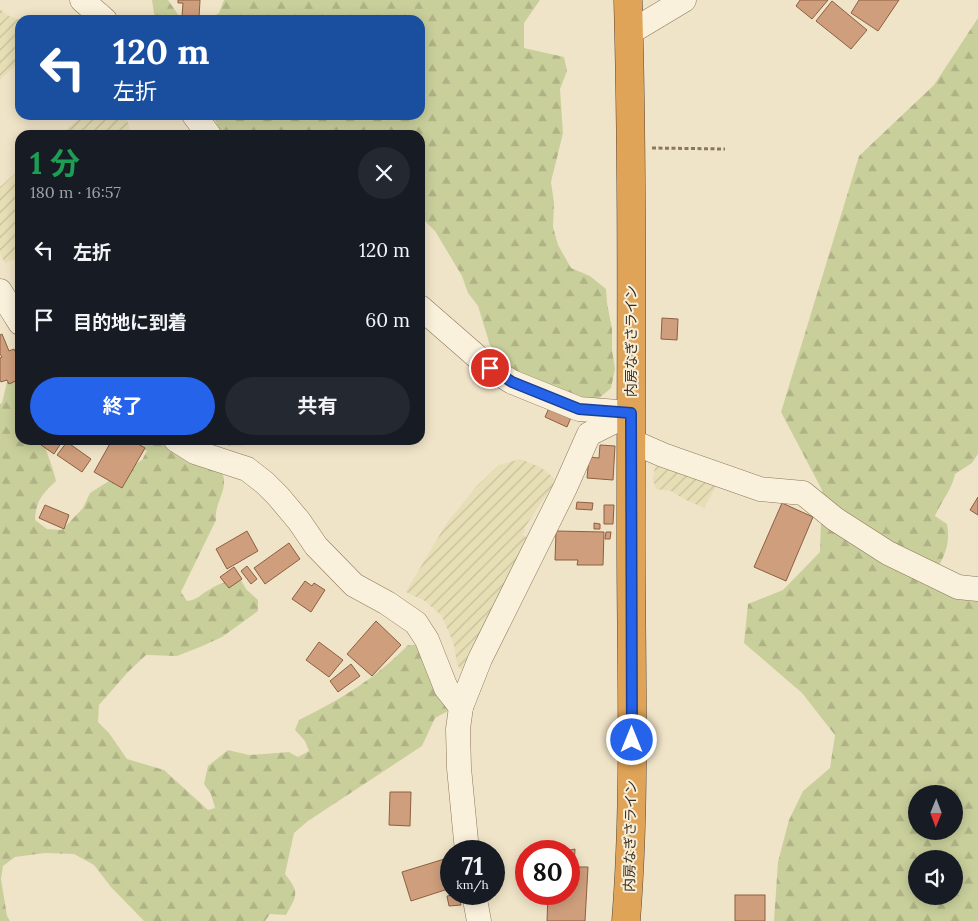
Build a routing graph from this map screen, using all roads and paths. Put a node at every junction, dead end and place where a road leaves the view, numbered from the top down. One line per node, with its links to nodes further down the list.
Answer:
1 (82, 0): 4 (street)
2 (628, 0): 5 (highway, 内房なぎさライン)
3 (684, 0): 5 (street)
4 (99, 15)
5 (629, 33): 6 (highway, 内房なぎさライン)
6 (632, 148): 7 (path); 11 (highway, 内房なぎさライン)
7 (725, 149)
8 (0, 291): 10 (street)
9 (425, 312): 11 (street)
10 (15, 315)
11 (631, 413): 12 (highway, 内房なぎさライン); 15 (street)
12 (631, 441): 14 (street); 19 (highway, 内房なぎさライン)
13 (184, 445): 15 (street)
14 (978, 589)
15 (462, 707): 16 (street)
16 (466, 840)
17 (476, 905): 18 (street)
18 (479, 921)
19 (626, 921)

